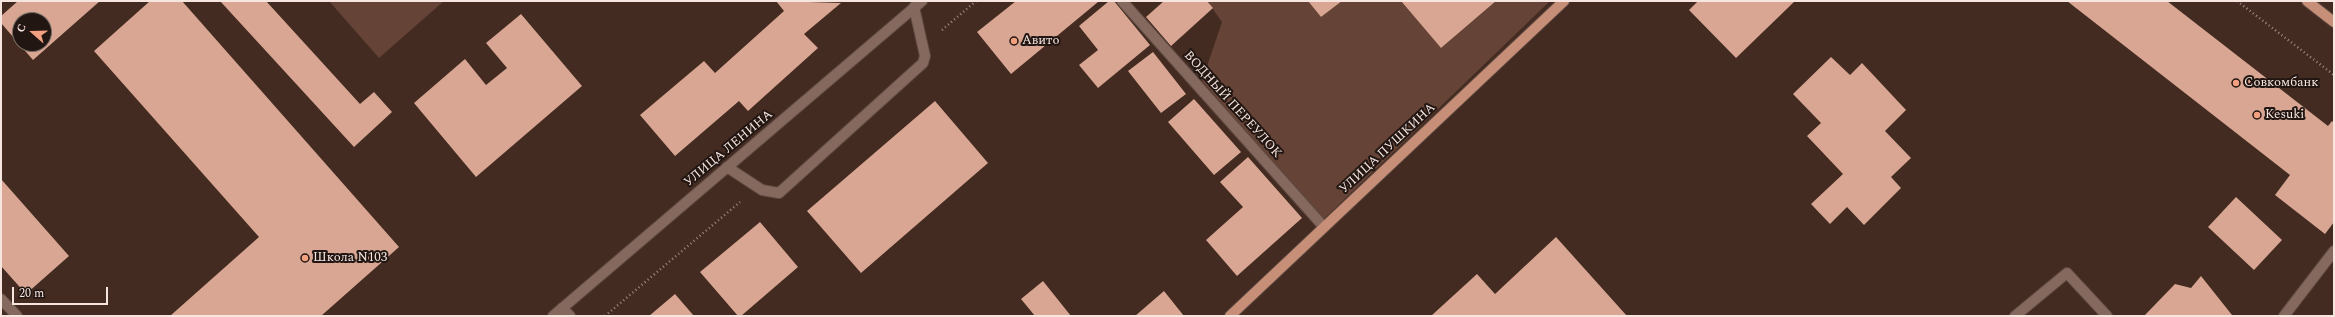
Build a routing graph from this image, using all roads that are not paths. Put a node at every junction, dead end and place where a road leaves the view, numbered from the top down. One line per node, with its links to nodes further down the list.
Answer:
1 (1122, 1): 7 (street, ВОДНЫЙ ПЕРЕУЛОК)
2 (1564, 1): 7 (main road, УЛИЦА ПУШКИНА)
3 (2307, 1): 5 (main road)
4 (918, 4): 6 (street, УЛИЦА ЛЕНИНА); 6 (street)
5 (2334, 22)
6 (727, 167): 10 (street, УЛИЦА ЛЕНИНА)
7 (1324, 227): 14 (main road, УЛИЦА ПУШКИНА)
8 (2334, 251): 17 (street)
9 (1, 299): 11 (street)
10 (562, 308): 12 (street, УЛИЦА ЛЕНИНА); 13 (street)
11 (17, 316)
12 (553, 316)
13 (570, 316)
14 (1230, 316)
15 (2015, 316): 16 (street)
16 (2107, 316)
17 (2284, 316)

